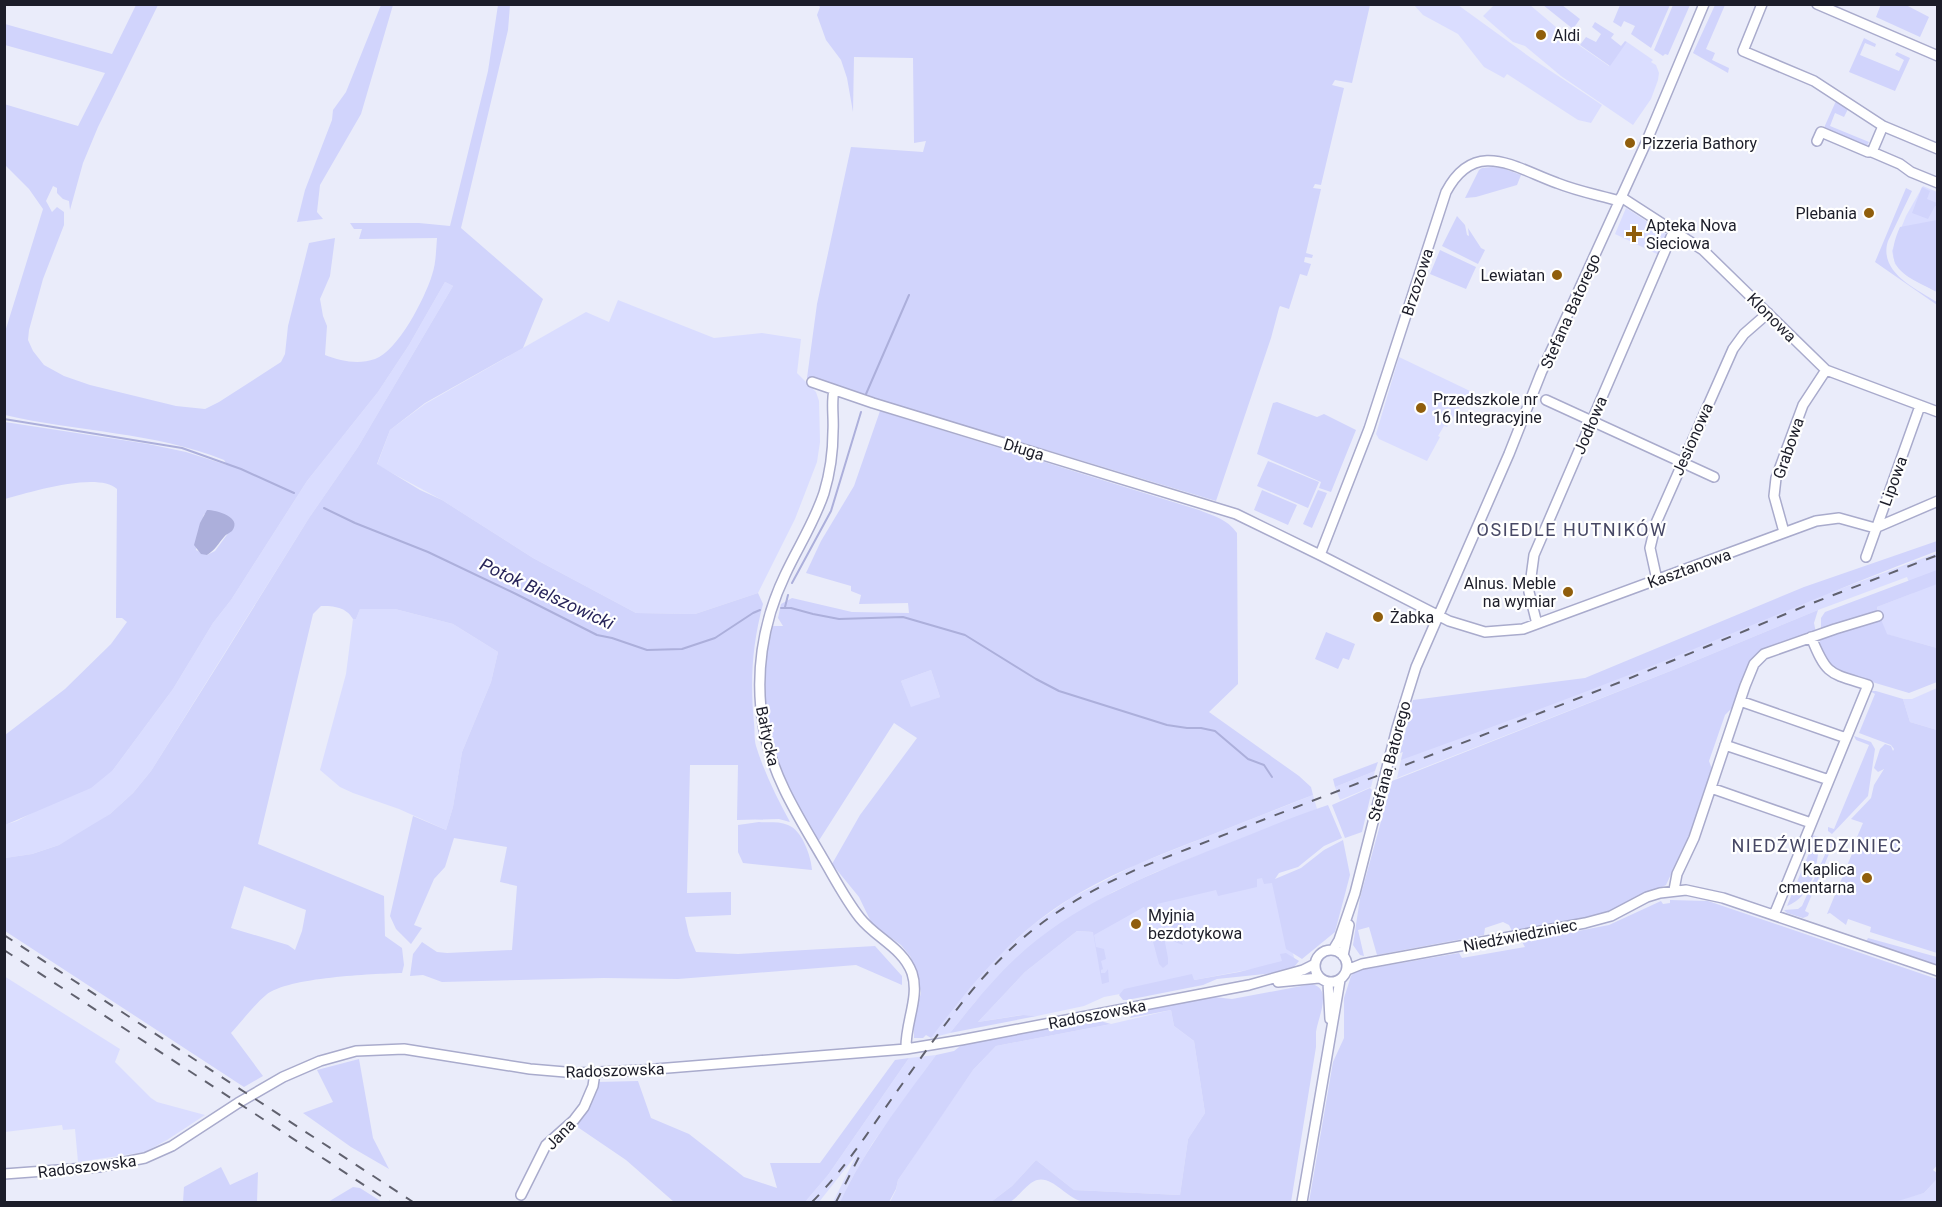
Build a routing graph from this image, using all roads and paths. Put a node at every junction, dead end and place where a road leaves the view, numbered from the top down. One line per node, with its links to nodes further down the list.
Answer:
1 (1704, 4): 10 (street, Stefana Batorego)
2 (1762, 4): 5 (street)
3 (1816, 4): 4 (street)
4 (1938, 56)
5 (1883, 126): 7 (street); 8 (street)
6 (1817, 141): 8 (street)
7 (1938, 149)
8 (1872, 152): 9 (street)
9 (1938, 183)
10 (1620, 199): 11 (street, Klonowa); 25 (street, Brzozowa); 29 (street, Stefana Batorego)
11 (1674, 230): 12 (street, Klonowa); 19 (street, Jodłowa)
12 (1768, 313): 13 (street, Klonowa); 20 (street, Jesionowa)
13 (1826, 370): 17 (street, Klonowa); 24 (street, Grabowa)
14 (812, 382): 15 (street, Długa)
15 (834, 390): 25 (street, Długa); 49 (street, Bałtycka)
16 (1546, 400): 19 (street)
17 (1920, 406): 18 (street, Klonowa); 23 (street, Lipowa)
18 (1938, 412)
19 (1591, 420): 20 (street); 30 (street, Jodłowa)
20 (1682, 462): 21 (street); 27 (street, Jesionowa)
21 (1714, 477)
22 (1938, 501): 23 (street)
23 (1875, 528): 24 (street, Kasztanowa); 26 (street, Lipowa)
24 (1784, 532): 27 (street, Kasztanowa)
25 (1320, 555): 29 (street)
26 (1866, 557)
27 (1657, 580): 30 (street, Kasztanowa)
28 (1878, 616): 31 (street)
29 (1438, 617): 30 (street, Kasztanowa); 39 (street, Stefana Batorego)
30 (1537, 624)
31 (1811, 637): 32 (street); 33 (street)
32 (1740, 701): 33 (street); 34 (street)
33 (1846, 738): 35 (street)
34 (1725, 745): 35 (street); 36 (street)
35 (1829, 780): 37 (street)
36 (1711, 788): 37 (street); 38 (street)
37 (1811, 823): 40 (street)
38 (1674, 890): 40 (street, Niedźwiedziniec); 42 (street, Niedźwiedziniec)
39 (1354, 893): 41 (street, Stefana Batorego); 42 (street, Stefana Batorego)
40 (1774, 915): 44 (street, Niedźwiedziniec)
41 (1333, 950): 42 (street); 43 (street)
42 (1346, 963): 46 (street)
43 (1315, 964): 45 (street); 47 (street, Radoszowska)
44 (1938, 971)
45 (1324, 980): 46 (street); 47 (street, Radoszowska); 48 (street)
46 (1340, 980): 48 (street)
47 (1249, 985): 49 (street, Radoszowska)
48 (1330, 1036): 53 (street)
49 (906, 1049): 50 (street, Radoszowska)
50 (595, 1073): 51 (street, Radoszowska); 52 (street, Jana)
51 (4, 1174)
52 (521, 1195)
53 (1302, 1203)

